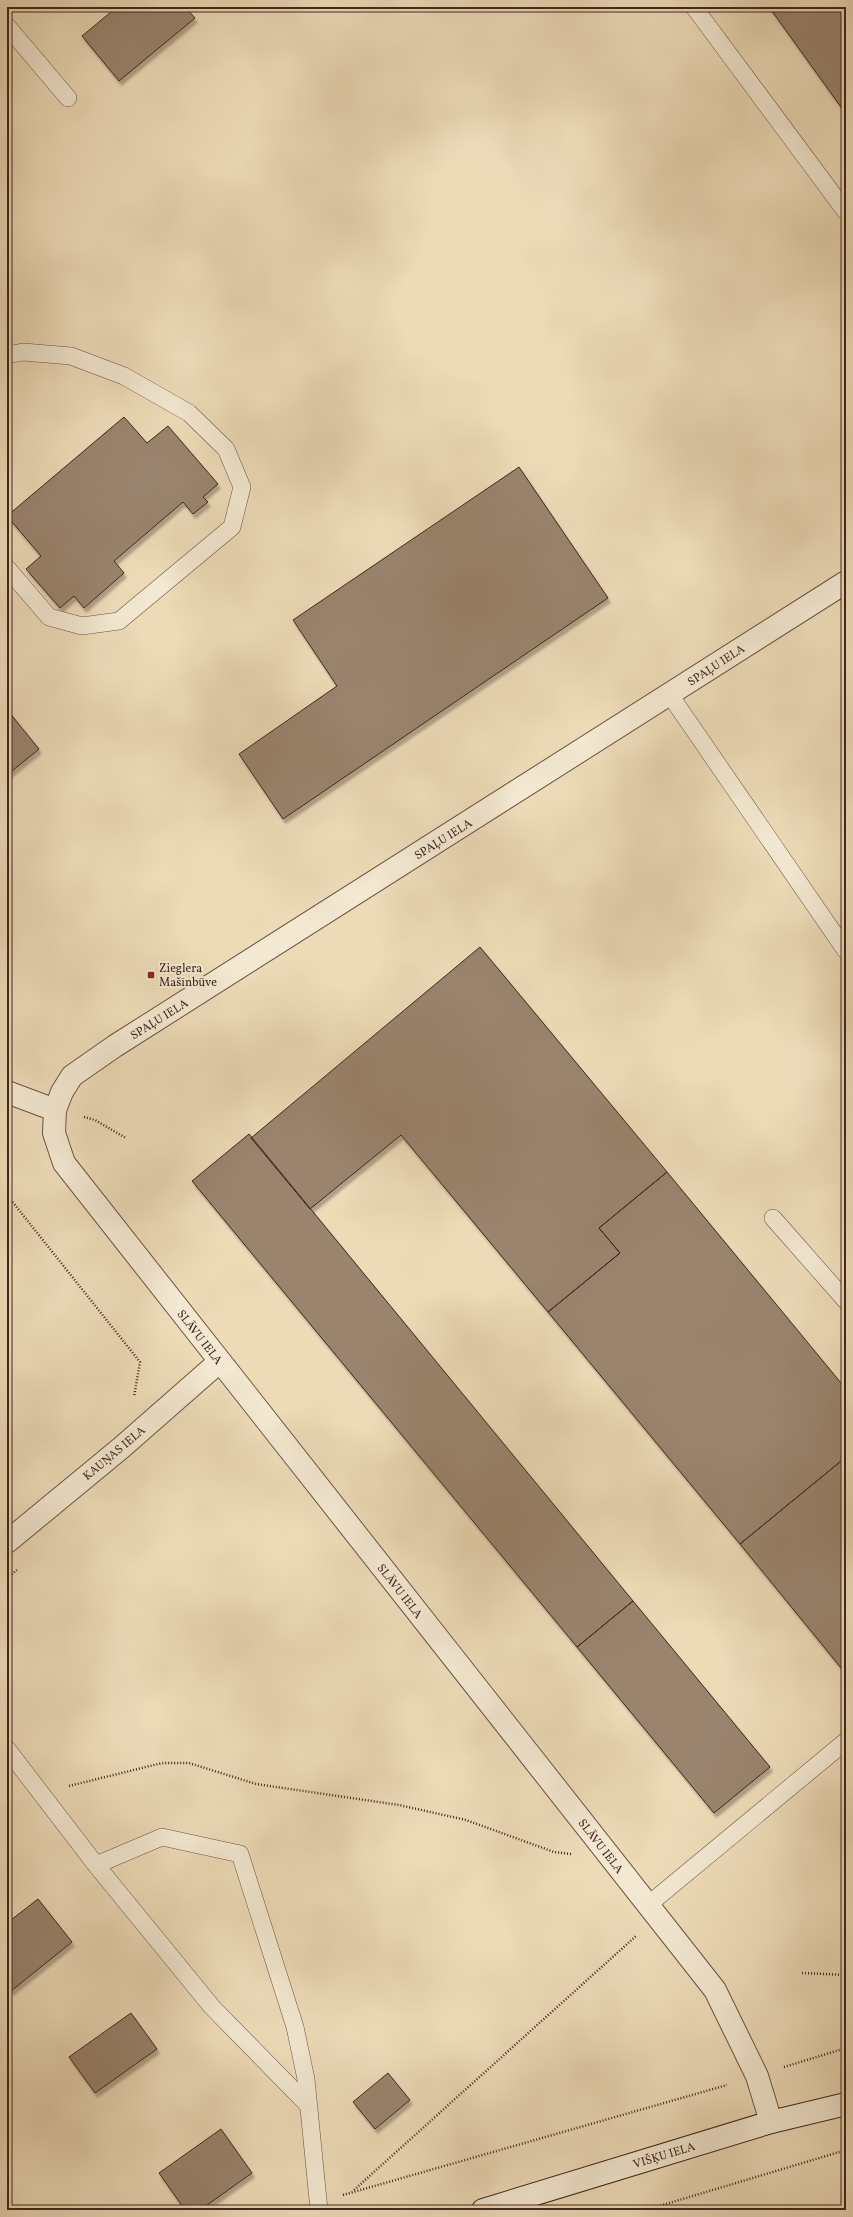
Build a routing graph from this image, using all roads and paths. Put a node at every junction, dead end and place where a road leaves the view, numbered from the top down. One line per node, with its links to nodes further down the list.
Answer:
1 (694, 7): 4 (lane)
2 (7, 26): 3 (lane)
3 (68, 98)
4 (846, 212)
5 (7, 355): 6 (lane)
6 (7, 568)
7 (846, 582): 8 (street, SPAĻU IELA)
8 (670, 695): 9 (lane); 11 (street, SPAĻU IELA)
9 (846, 951)
10 (7, 1092): 11 (street)
11 (55, 1110): 12 (path); 16 (street, SLĀVU IELA)
12 (126, 1138)
13 (7, 1195): 17 (path)
14 (773, 1218): 15 (lane)
15 (846, 1301)
16 (219, 1362): 18 (street, KAUŅAS IELA); 22 (street, SLĀVU IELA)
17 (129, 1402)
18 (7, 1542)
19 (846, 1741): 24 (lane)
20 (7, 1749): 21 (lane)
21 (41, 1793): 22 (path); 23 (lane)
22 (613, 1861): 24 (street, SLĀVU IELA)
23 (96, 1865): 31 (lane); 31 (lane)
24 (652, 1911): 32 (street, SLĀVU IELA); 34 (path)
25 (802, 1973): 26 (path)
26 (846, 1975)
27 (846, 2048): 28 (path)
28 (784, 2068)
29 (727, 2084): 34 (path)
30 (846, 2104): 32 (street, VIŠĶU IELA)
31 (308, 2105): 35 (lane)
32 (771, 2122): 36 (street, VIŠĶU IELA)
33 (846, 2150): 37 (path)
34 (353, 2190): 35 (path)
35 (318, 2207)
36 (483, 2210)
37 (646, 2210)

